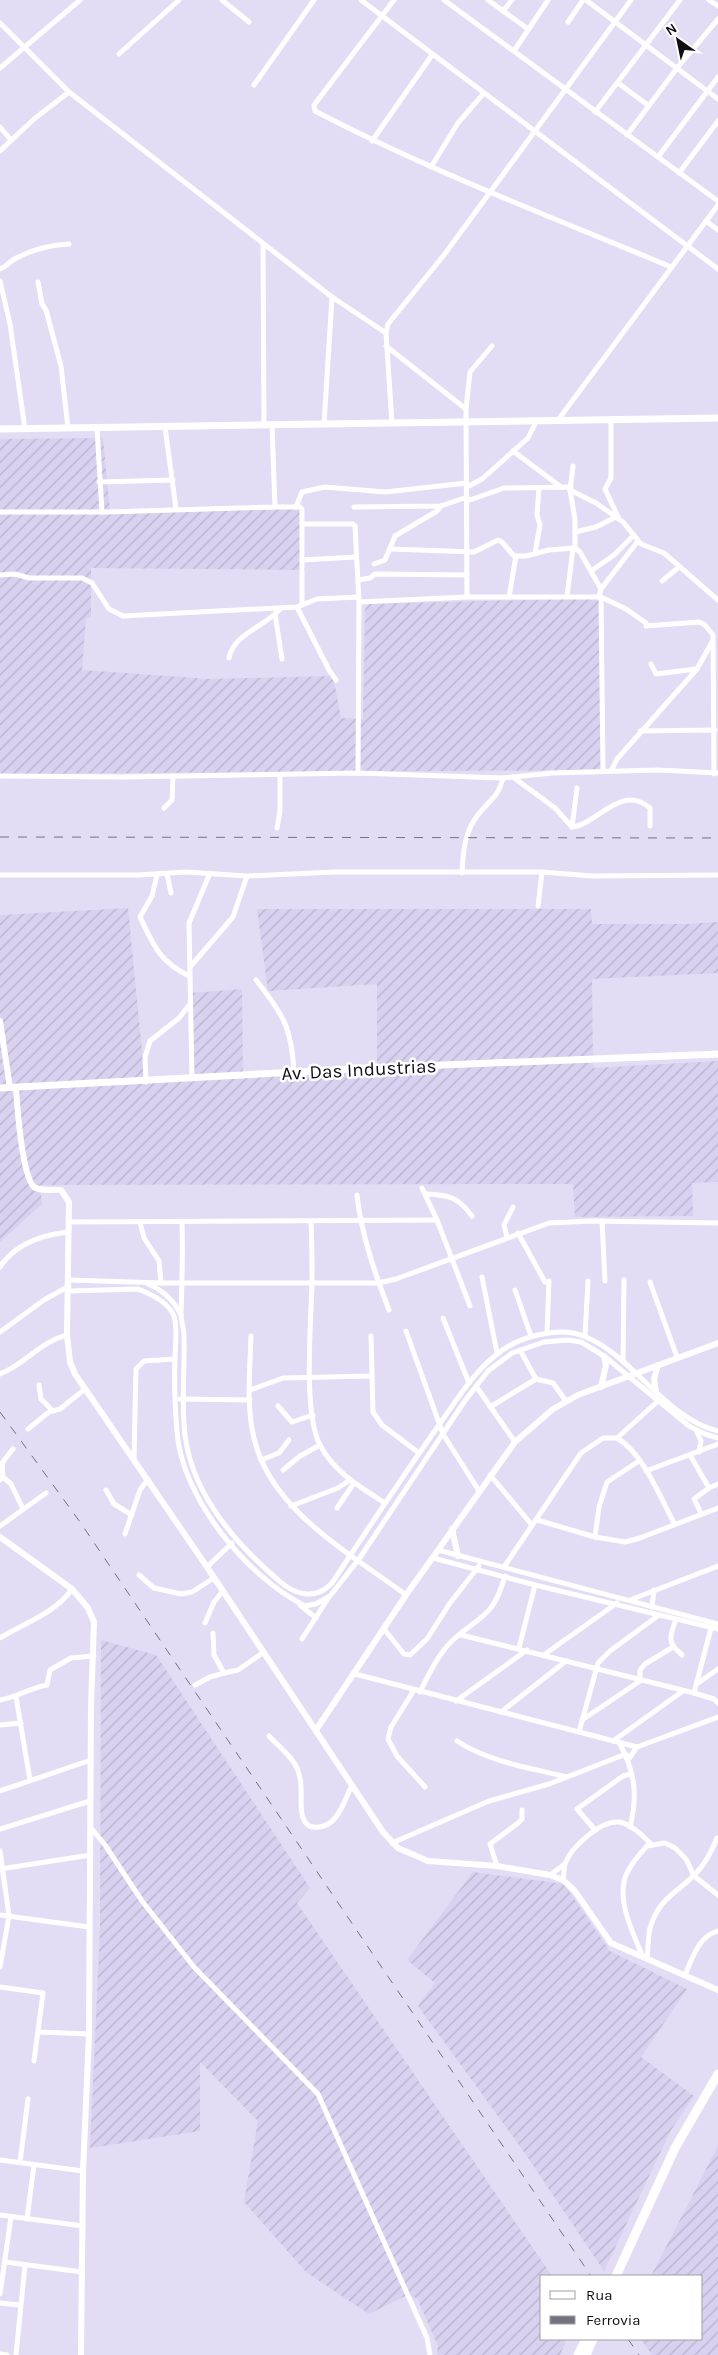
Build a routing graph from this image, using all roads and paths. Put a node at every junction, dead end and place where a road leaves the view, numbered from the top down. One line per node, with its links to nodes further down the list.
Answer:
1 (80, 0): 27 (street)
2 (179, 0): 29 (street)
3 (222, 0): 22 (street)
4 (314, 0): 35 (street)
5 (360, 0): 19 (street)
6 (394, 0): 19 (street)
7 (444, 0): 16 (street)
8 (454, 0): 16 (street)
9 (488, 0): 18 (street)
10 (512, 0): 18 (street)
11 (548, 0): 25 (street)
12 (584, 0): 21 (street); 23 (street)
13 (631, 0): 21 (street)
14 (680, 0): 26 (street)
15 (709, 0): 17 (street)
16 (451, 6): 28 (street)
17 (718, 6)
18 (503, 11): 25 (street)
19 (382, 17): 30 (street); 48 (street)
20 (718, 19): 32 (street)
21 (614, 21): 26 (street); 36 (street)
22 (249, 22)
23 (568, 22)
24 (0, 23): 27 (street)
25 (528, 30): 28 (street)
26 (648, 46): 32 (street); 34 (street)
27 (23, 48): 31 (street); 38 (street)
28 (514, 51): 36 (street)
29 (119, 54)
30 (432, 55): 39 (street); 48 (street)
31 (0, 68)
32 (677, 68): 37 (street); 41 (street)
33 (718, 77): 37 (street)
34 (618, 83): 41 (street); 42 (street)
35 (254, 85)
36 (565, 89): 42 (street); 45 (street)
37 (708, 91): 40 (street); 50 (street)
38 (70, 92): 47 (street); 58 (street)
39 (484, 93): 45 (street); 51 (street)
40 (718, 99)
41 (649, 106): 46 (street)
42 (595, 112): 46 (street)
43 (718, 121): 52 (street)
44 (0, 127): 47 (street)
45 (533, 131): 53 (street); 59 (street)
46 (627, 135): 50 (street)
47 (11, 140): 49 (street)
48 (372, 140): 51 (street)
49 (0, 150)
50 (658, 157): 52 (street)
51 (431, 167): 53 (street)
52 (679, 173): 54 (street)
53 (490, 191): 60 (street); 66 (street)
54 (718, 203): 55 (street)
55 (706, 220): 56 (street); 59 (street)
56 (718, 230)
57 (69, 244): 61 (street)
58 (263, 244): 65 (street); 76 (street)
59 (687, 245): 60 (street); 62 (street)
60 (671, 267): 72 (street)
61 (0, 269)
62 (718, 269)
63 (0, 281): 82 (street)
64 (38, 282): 79 (street)
65 (332, 298): 66 (street); 77 (street)
66 (386, 334): 67 (street)
67 (386, 346): 69 (street); 75 (street)
68 (492, 346): 69 (street)
69 (466, 409): 74 (street)
70 (718, 418): 73 (main road)
71 (537, 420): 72 (main road); 74 (main road); 83 (street)
72 (558, 420): 73 (main road)
73 (611, 420): 99 (street)
74 (467, 421): 75 (main road); 87 (street)
75 (392, 423): 77 (main road)
76 (268, 424): 77 (main road); 78 (main road); 93 (street)
77 (324, 424)
78 (166, 427): 80 (main road); 85 (street)
79 (68, 428): 80 (main road); 82 (main road)
80 (97, 428): 86 (street)
81 (0, 429): 82 (main road)
82 (25, 429)
83 (513, 451): 87 (street); 88 (street)
84 (573, 466): 90 (street)
85 (172, 480): 86 (street); 96 (street)
86 (99, 482): 98 (street)
87 (468, 485): 91 (street); 94 (street)
88 (561, 487): 89 (street); 90 (street)
89 (539, 488): 91 (street); 107 (street)
90 (570, 489): 99 (street); 101 (street)
91 (467, 499): 92 (street); 106 (street)
92 (441, 506): 95 (street); 105 (street)
93 (275, 507): 94 (street); 96 (street)
94 (296, 507): 100 (street)
95 (354, 507)
96 (176, 509): 98 (street)
97 (0, 512): 98 (street)
98 (102, 512)
99 (618, 518): 101 (street); 102 (street)
100 (302, 524): 109 (street); 110 (street)
101 (575, 532): 104 (street)
102 (634, 535): 103 (street); 113 (street)
103 (638, 541): 112 (street); 118 (street)
104 (574, 548): 107 (street); 113 (street); 121 (street)
105 (390, 549): 106 (street); 111 (street)
106 (468, 552): 108 (street); 115 (street)
107 (535, 553): 108 (street)
108 (516, 556): 120 (street)
109 (356, 557): 110 (street); 116 (street)
110 (302, 560): 125 (street)
111 (374, 564)
112 (679, 567): 117 (street); 124 (street)
113 (591, 571): 118 (street)
114 (0, 575): 126 (street)
115 (467, 575): 116 (street); 119 (street)
116 (358, 580): 123 (street)
117 (662, 580)
118 (600, 589): 122 (street)
119 (467, 597): 120 (street); 123 (street)
120 (509, 597): 121 (street)
121 (567, 597): 122 (street)
122 (600, 597): 128 (street); 136 (street)
123 (359, 599): 125 (street); 138 (street)
124 (718, 600)
125 (300, 606): 126 (street); 133 (street)
126 (280, 609): 127 (street)
127 (276, 614): 129 (street); 130 (street)
128 (715, 636): 132 (street); 134 (street)
129 (229, 658)
130 (282, 659)
131 (650, 664): 132 (street)
132 (697, 669): 135 (street)
133 (336, 680)
134 (715, 730): 135 (street); 139 (street)
135 (640, 731): 137 (street)
136 (603, 771): 137 (street); 143 (street)
137 (611, 771): 139 (street)
138 (358, 773): 140 (street); 144 (street)
139 (716, 773)
140 (280, 775): 142 (street); 149 (street)
141 (0, 776): 142 (street)
142 (173, 776): 146 (street)
143 (512, 777): 144 (street); 147 (street)
144 (502, 778): 152 (street)
145 (577, 788): 147 (street)
146 (164, 808)
147 (572, 826): 148 (street)
148 (650, 826)
149 (277, 828)
150 (542, 872): 152 (street); 156 (street); 159 (street)
151 (210, 873): 154 (street); 157 (street); 160 (street)
152 (462, 873): 157 (street)
153 (157, 874): 154 (street); 155 (street); 161 (street)
154 (167, 874): 158 (street)
155 (0, 875)
156 (718, 875)
157 (247, 876): 160 (street)
158 (171, 893)
159 (538, 906)
160 (190, 968): 161 (street)
161 (189, 976): 163 (street)
162 (256, 980): 166 (street)
163 (190, 1004): 167 (street); 168 (street)
164 (0, 1021): 169 (street)
165 (718, 1054): 166 (main road, Av. Das Industrias)
166 (294, 1073): 167 (main road, Av. Das Industrias)
167 (192, 1079): 168 (main road, Av. Das Industrias)
168 (146, 1082): 169 (main road, Av. Das Industrias)
169 (13, 1087): 170 (main road, Av. Das Industrias); 179 (street)
170 (0, 1088)
171 (422, 1188): 172 (street)
172 (426, 1194): 175 (street); 176 (street)
173 (357, 1195): 177 (street)
174 (514, 1208): 186 (street)
175 (472, 1216)
176 (437, 1220): 177 (street); 187 (street)
177 (360, 1221): 182 (street); 199 (street)
178 (602, 1221): 183 (street); 185 (street); 190 (street)
179 (70, 1222): 180 (street); 184 (street)
180 (140, 1222): 181 (street); 197 (street)
181 (182, 1222): 182 (street); 198 (street)
182 (312, 1222): 195 (street)
183 (718, 1223)
184 (68, 1232): 188 (street); 200 (street)
185 (518, 1233): 186 (street); 209 (street)
186 (507, 1237): 187 (street)
187 (451, 1258): 199 (street); 203 (street)
188 (0, 1267)
189 (482, 1276): 219 (street)
190 (605, 1280)
191 (624, 1280): 223 (street)
192 (107, 1281): 194 (street); 200 (street); 201 (street)
193 (588, 1281): 216 (street)
194 (146, 1282): 197 (street); 205 (street)
195 (312, 1282): 198 (street); 199 (street); 228 (street)
196 (650, 1282): 221 (street)
197 (161, 1283): 198 (street)
198 (184, 1283): 205 (street)
199 (378, 1283): 204 (street)
200 (69, 1286): 201 (street); 208 (street); 210 (street)
201 (108, 1290): 211 (street)
202 (515, 1290): 215 (street)
203 (470, 1306)
204 (389, 1310)
205 (181, 1316): 212 (street)
206 (442, 1318): 231 (street)
207 (406, 1331): 247 (street)
208 (0, 1332)
209 (547, 1333): 215 (street); 216 (street)
210 (67, 1335): 225 (street); 235 (street)
211 (177, 1335): 212 (street); 222 (street)
212 (184, 1335): 239 (street)
213 (251, 1336): 236 (street)
214 (371, 1336): 227 (street)
215 (531, 1336): 219 (street)
216 (585, 1336): 223 (street)
217 (718, 1343): 221 (street)
218 (520, 1350): 220 (street); 230 (street); 233 (street)
219 (497, 1353): 231 (street)
220 (604, 1356): 229 (street); 234 (street)
221 (677, 1357): 224 (street)
222 (175, 1359): 238 (street); 262 (street)
223 (623, 1362): 226 (street)
224 (658, 1365): 226 (street); 237 (street)
225 (0, 1374)
226 (637, 1374): 229 (street); 237 (street)
227 (372, 1376): 228 (street); 260 (street)
228 (311, 1377): 236 (street); 246 (street)
229 (628, 1377): 234 (street); 241 (street)
230 (536, 1378): 242 (street); 244 (street)
231 (469, 1383): 247 (street)
232 (39, 1385): 245 (street)
233 (476, 1386): 244 (street); 251 (street)
234 (601, 1387): 242 (street)
235 (85, 1389): 245 (street); 262 (street)
236 (250, 1390): 240 (street)
237 (656, 1391): 250 (street)
238 (176, 1399): 239 (street); 294 (street)
239 (183, 1399): 240 (street); 293 (street)
240 (250, 1400): 263 (street)
241 (658, 1400): 249 (street); 252 (street)
242 (566, 1401): 255 (street)
243 (278, 1406): 246 (street)
244 (490, 1407): 255 (street)
245 (52, 1410): 248 (street)
246 (312, 1415): 257 (street)
247 (440, 1423): 251 (street); 260 (street)
248 (28, 1429)
249 (697, 1431): 253 (street); 259 (street)
250 (718, 1431)
251 (443, 1434): 272 (street); 276 (street)
252 (617, 1438): 264 (street); 285 (street)
253 (718, 1438)
254 (289, 1440): 263 (street)
255 (515, 1442): 267 (street)
256 (718, 1444): 259 (street)
257 (320, 1445): 265 (street); 271 (street)
258 (13, 1449): 269 (street)
259 (699, 1452): 261 (street)
260 (418, 1453): 268 (street)
261 (690, 1455): 266 (street); 274 (street)
262 (134, 1458): 270 (street)
263 (261, 1460): 279 (street)
264 (639, 1461): 266 (street); 291 (street)
265 (283, 1470)
266 (646, 1471): 286 (street)
267 (490, 1475): 276 (street); 287 (street)
268 (402, 1477): 272 (street); 278 (street)
269 (1, 1479): 281 (street)
270 (148, 1479): 284 (street); 301 (street)
271 (352, 1481): 278 (street); 279 (street); 280 (street)
272 (410, 1482): 299 (street)
273 (718, 1484): 274 (street)
274 (709, 1488): 283 (street)
275 (106, 1490): 284 (street)
276 (479, 1491): 289 (street)
277 (46, 1493): 281 (street)
278 (385, 1503): 296 (street)
279 (291, 1506): 296 (street)
280 (337, 1508)
281 (23, 1509): 288 (street)
282 (717, 1510): 283 (street)
283 (701, 1514): 286 (street)
284 (132, 1516): 290 (street)
285 (537, 1520): 287 (street); 291 (street)
286 (674, 1523): 291 (street)
287 (532, 1525): 302 (street)
288 (0, 1526)
289 (452, 1529): 295 (street); 297 (street)
290 (125, 1534)
291 (595, 1536)
292 (0, 1537): 310 (street)
293 (236, 1540): 294 (street); 308 (street)
294 (230, 1545): 301 (street); 308 (street)
295 (438, 1550): 297 (street); 298 (street)
296 (351, 1554): 299 (street); 308 (street)
297 (458, 1556): 300 (street)
298 (433, 1558): 304 (street); 313 (street)
299 (359, 1559): 313 (street); 314 (street)
300 (480, 1562): 302 (street); 304 (street)
301 (207, 1567): 307 (street)
302 (504, 1567): 315 (street)
303 (717, 1567): 311 (street)
304 (478, 1568): 306 (street); 328 (street)
305 (139, 1575): 307 (street)
306 (505, 1576): 309 (street); 331 (street)
307 (214, 1578): 312 (street)
308 (278, 1584): 316 (street)
309 (535, 1585): 317 (street); 335 (street)
310 (72, 1589): 332 (street); 340 (street)
311 (654, 1590): 315 (street); 319 (street)
312 (223, 1591): 325 (street); 337 (street)
313 (406, 1595): 328 (street)
314 (330, 1596): 316 (street); 323 (street)
315 (630, 1599): 318 (street); 319 (street)
316 (296, 1601): 323 (street)
317 (617, 1603): 318 (street); 338 (street)
318 (623, 1605): 320 (street)
319 (652, 1606): 320 (street); 321 (street)
320 (651, 1612): 322 (street)
321 (678, 1612): 324 (street); 326 (street)
322 (658, 1615): 324 (street); 342 (street)
323 (316, 1618): 333 (street)
324 (676, 1620): 327 (street); 334 (street)
325 (205, 1622)
326 (718, 1624)
327 (711, 1628): 329 (street); 347 (street)
328 (384, 1629): 345 (street)
329 (718, 1629)
330 (213, 1633): 344 (street)
331 (460, 1635): 335 (street); 350 (street)
332 (0, 1638)
333 (302, 1639)
334 (673, 1647): 339 (street); 346 (street)
335 (519, 1648): 336 (street)
336 (527, 1650): 338 (street); 354 (street)
337 (264, 1652): 344 (street); 361 (street)
338 (545, 1654): 341 (street)
339 (682, 1655)
340 (94, 1656): 352 (street); 369 (street)
341 (566, 1661): 342 (street); 356 (street)
342 (595, 1668): 346 (street); 358 (street)
343 (718, 1669): 347 (street)
344 (224, 1673): 348 (street)
345 (355, 1674): 350 (street); 361 (street)
346 (640, 1681): 349 (street); 358 (street)
347 (697, 1683): 351 (street)
348 (195, 1686)
349 (683, 1690): 351 (street); 365 (street)
350 (417, 1691): 354 (street); 374 (street)
351 (694, 1693): 355 (street)
352 (16, 1697): 353 (street); 359 (street)
353 (0, 1700)
354 (456, 1701): 356 (street)
355 (718, 1702)
356 (500, 1712): 362 (street)
357 (718, 1717): 367 (street)
358 (582, 1720): 362 (street)
359 (21, 1723): 360 (street); 372 (street)
360 (0, 1725)
361 (316, 1730): 373 (street)
362 (580, 1732): 365 (street)
363 (269, 1736): 373 (street)
364 (457, 1741): 371 (street)
365 (613, 1741): 366 (street)
366 (620, 1744): 367 (street); 368 (street)
367 (637, 1747): 368 (street)
368 (627, 1757): 370 (street); 371 (street)
369 (91, 1760): 372 (street); 376 (street)
370 (632, 1774): 378 (street); 381 (street)
371 (567, 1777): 383 (street)
372 (30, 1780): 375 (street)
373 (352, 1784): 383 (street)
374 (425, 1787)
375 (0, 1791)
376 (90, 1801): 379 (street); 380 (street)
377 (522, 1810): 388 (street)
378 (630, 1827): 381 (street); 384 (street)
379 (91, 1828): 386 (street); 431 (street)
380 (0, 1829)
381 (595, 1830): 387 (street)
382 (717, 1838): 391 (street)
383 (392, 1843): 388 (street)
384 (651, 1844): 391 (street); 398 (street)
385 (0, 1851): 389 (street)
386 (91, 1855): 389 (street); 396 (street)
387 (565, 1864): 390 (street); 392 (street)
388 (497, 1866): 390 (street)
389 (2, 1870): 395 (street)
390 (550, 1875): 392 (street)
391 (694, 1876): 393 (street); 398 (street)
392 (563, 1880): 398 (street)
393 (718, 1894)
394 (0, 1915): 395 (street)
395 (9, 1916): 396 (street); 399 (street)
396 (89, 1927): 404 (street)
397 (718, 1931): 400 (street)
398 (645, 1958): 400 (street)
399 (0, 1967)
400 (685, 1975): 402 (street)
401 (0, 1987): 403 (street)
402 (718, 1990)
403 (39, 2032): 404 (street); 405 (street)
404 (89, 2034): 412 (street)
405 (34, 2062)
406 (718, 2074): 420 (highway)
407 (718, 2084): 421 (highway)
408 (28, 2098): 410 (street)
409 (0, 2160): 410 (street)
410 (20, 2162): 411 (street)
411 (34, 2165): 412 (street); 415 (street)
412 (83, 2171): 416 (street)
413 (0, 2215): 414 (street)
414 (11, 2217): 415 (street); 417 (street)
415 (27, 2219): 416 (street)
416 (83, 2226): 419 (street)
417 (5, 2262): 418 (street); 422 (street)
418 (25, 2265): 419 (street); 424 (street)
419 (82, 2272): 430 (street)
420 (616, 2275)
421 (623, 2275)
422 (0, 2294)
423 (0, 2303): 424 (street)
424 (20, 2305): 429 (street)
425 (586, 2340): 432 (highway)
426 (593, 2340): 433 (highway)
427 (0, 2354): 428 (street)
428 (8, 2355)
429 (16, 2355)
430 (81, 2355)
431 (430, 2355)
432 (578, 2355)
433 (586, 2355)

